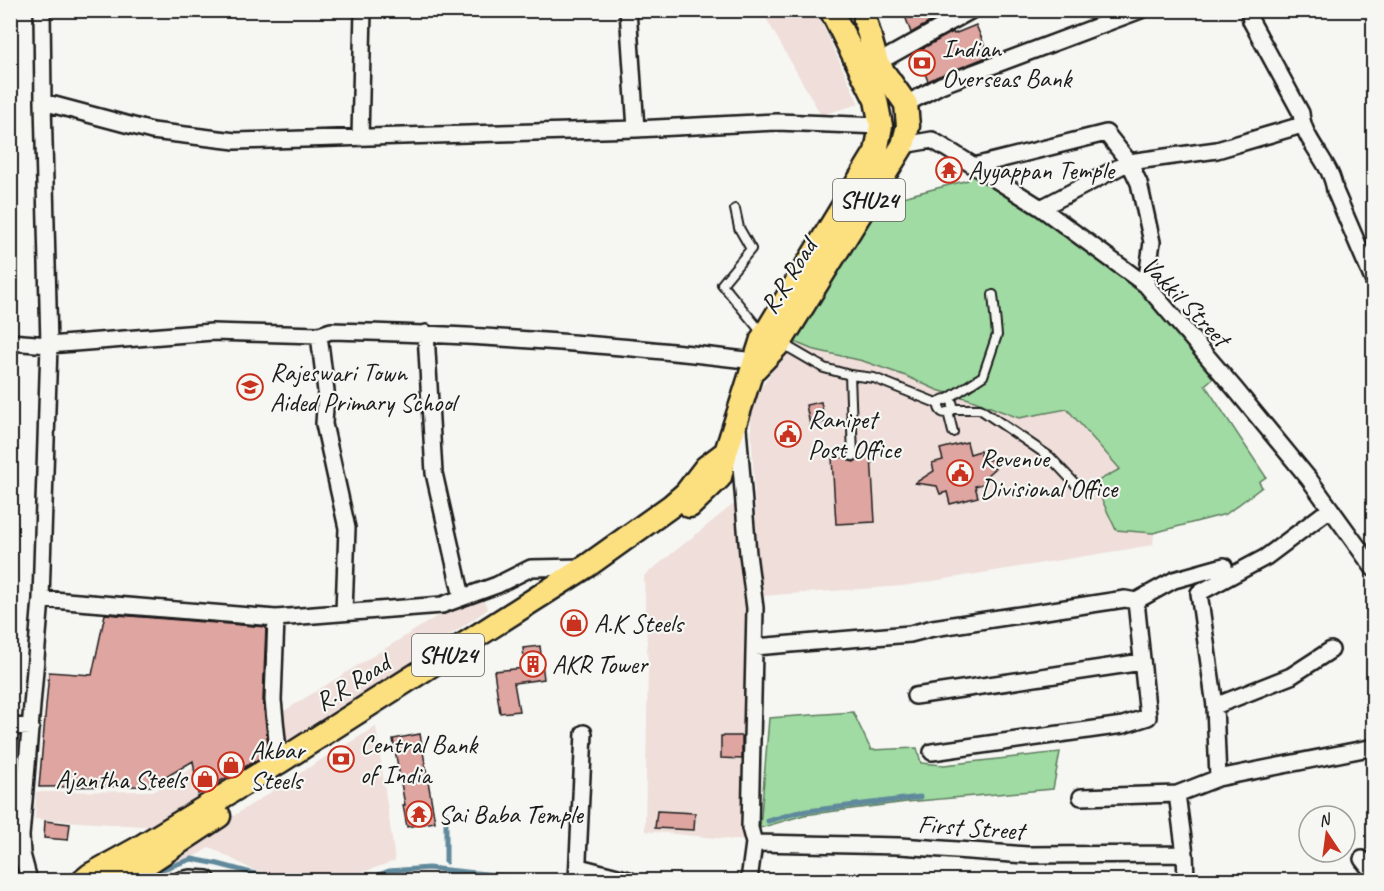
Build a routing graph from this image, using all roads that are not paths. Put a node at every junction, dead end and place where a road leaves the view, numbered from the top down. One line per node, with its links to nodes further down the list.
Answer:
1 (42, 10): 10 (street)
2 (363, 10): 15 (street)
3 (628, 10): 14 (street)
4 (831, 10): 13 (main road, R.R Road / SHU24)
5 (865, 10): 9 (main road)
6 (972, 10): 9 (street)
7 (1141, 10): 11 (street)
8 (1249, 10): 12 (street)
9 (877, 63): 11 (main road)
10 (43, 102): 15 (street); 28 (street)
11 (906, 104): 16 (main road, R.R Road / SHU24)
12 (1302, 125): 17 (street); 21 (street)
13 (881, 126): 14 (street); 26 (main road, R.R Road / SHU24)
14 (636, 129): 15 (street)
15 (360, 138)
16 (903, 145): 18 (street, Vakkil Street); 26 (main road, R.R Road / SHU24)
17 (1129, 162): 18 (street); 19 (street); 22 (street)
18 (974, 166): 19 (street, Vakkil Street)
19 (1041, 208): 22 (street, Vakkil Street)
20 (735, 209): 26 (lane)
21 (1374, 282)
22 (1146, 285): 38 (street, Vakkil Street)
23 (993, 294): 31 (lane)
24 (426, 333): 25 (street); 29 (street); 42 (street)
25 (319, 335): 28 (street); 45 (street)
26 (772, 339): 29 (main road, R.R Road / SHU24); 30 (lane)
27 (10, 342): 28 (street)
28 (49, 345): 43 (street)
29 (753, 367): 33 (main road, R.R Road / SHU24)
30 (850, 375): 31 (lane); 36 (lane)
31 (943, 402): 32 (lane)
32 (950, 411): 34 (lane); 37 (lane)
33 (737, 416): 35 (main road, R.R Road / SHU24); 47 (street)
34 (953, 432)
35 (726, 452): 39 (main road, R.R Road / SHU24); 64 (main road, R.R Road / SHU24)
36 (853, 456)
37 (1080, 489)
38 (1330, 509): 41 (street, Vakkil Street); 51 (street)
39 (587, 566): 42 (street); 68 (main road, R.R Road / SHU24)
40 (1224, 566): 44 (street)
41 (1374, 569)
42 (462, 597): 45 (street)
43 (41, 599): 46 (street); 53 (street)
44 (1136, 601): 47 (street); 49 (street)
45 (344, 612): 46 (street)
46 (276, 618): 56 (street)
47 (755, 647): 61 (street)
48 (1331, 650): 51 (street)
49 (1142, 662): 50 (street); 57 (street)
50 (915, 696)
51 (1215, 706): 58 (street)
52 (10, 726): 53 (street)
53 (31, 728): 67 (street)
54 (584, 733): 65 (street)
55 (1374, 747): 58 (street)
56 (278, 750)
57 (932, 752)
58 (1218, 778): 59 (street)
59 (1177, 794): 60 (street); 62 (street)
60 (1082, 797)
61 (754, 843): 62 (street, First Street); 73 (street)
62 (1185, 854): 74 (street)
63 (1362, 859): 66 (street)
64 (147, 874): 69 (main road, R.R Road / SHU24)
65 (578, 874): 72 (street)
66 (1374, 874)
67 (29, 880)
68 (84, 880)
69 (122, 880)
70 (180, 880): 71 (street)
71 (208, 880)
72 (629, 880)
73 (748, 880)
74 (1186, 880)

